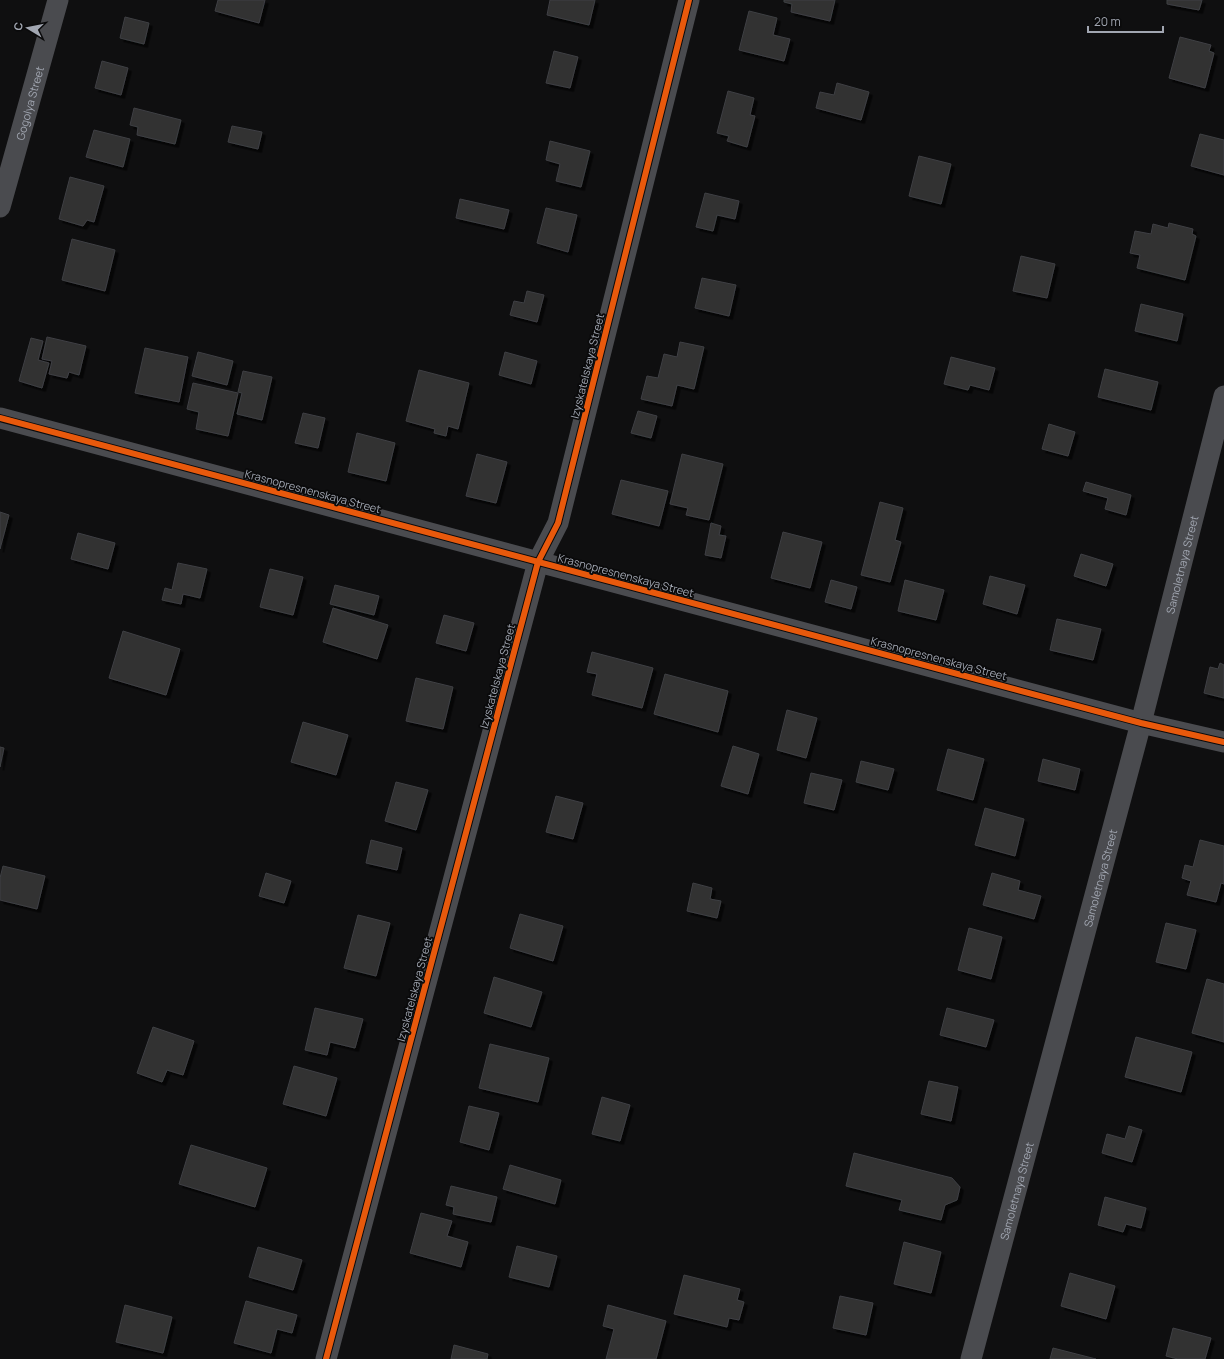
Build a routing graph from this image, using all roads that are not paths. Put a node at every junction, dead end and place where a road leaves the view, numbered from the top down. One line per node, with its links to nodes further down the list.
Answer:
1 (58, 0): 3 (street, Gogolya Street)
2 (690, 0): 6 (street, Izyskatelskaya Street)
3 (0, 207)
4 (1224, 396): 7 (street, Samoletnaya Street)
5 (0, 418): 6 (street, Krasnopresnenskaya Street)
6 (538, 562): 7 (street, Krasnopresnenskaya Street); 9 (street, Izyskatelskaya Street)
7 (1141, 722): 8 (street, Krasnopresnenskaya Street); 10 (street, Samoletnaya Street)
8 (1224, 742)
9 (326, 1359)
10 (971, 1359)

